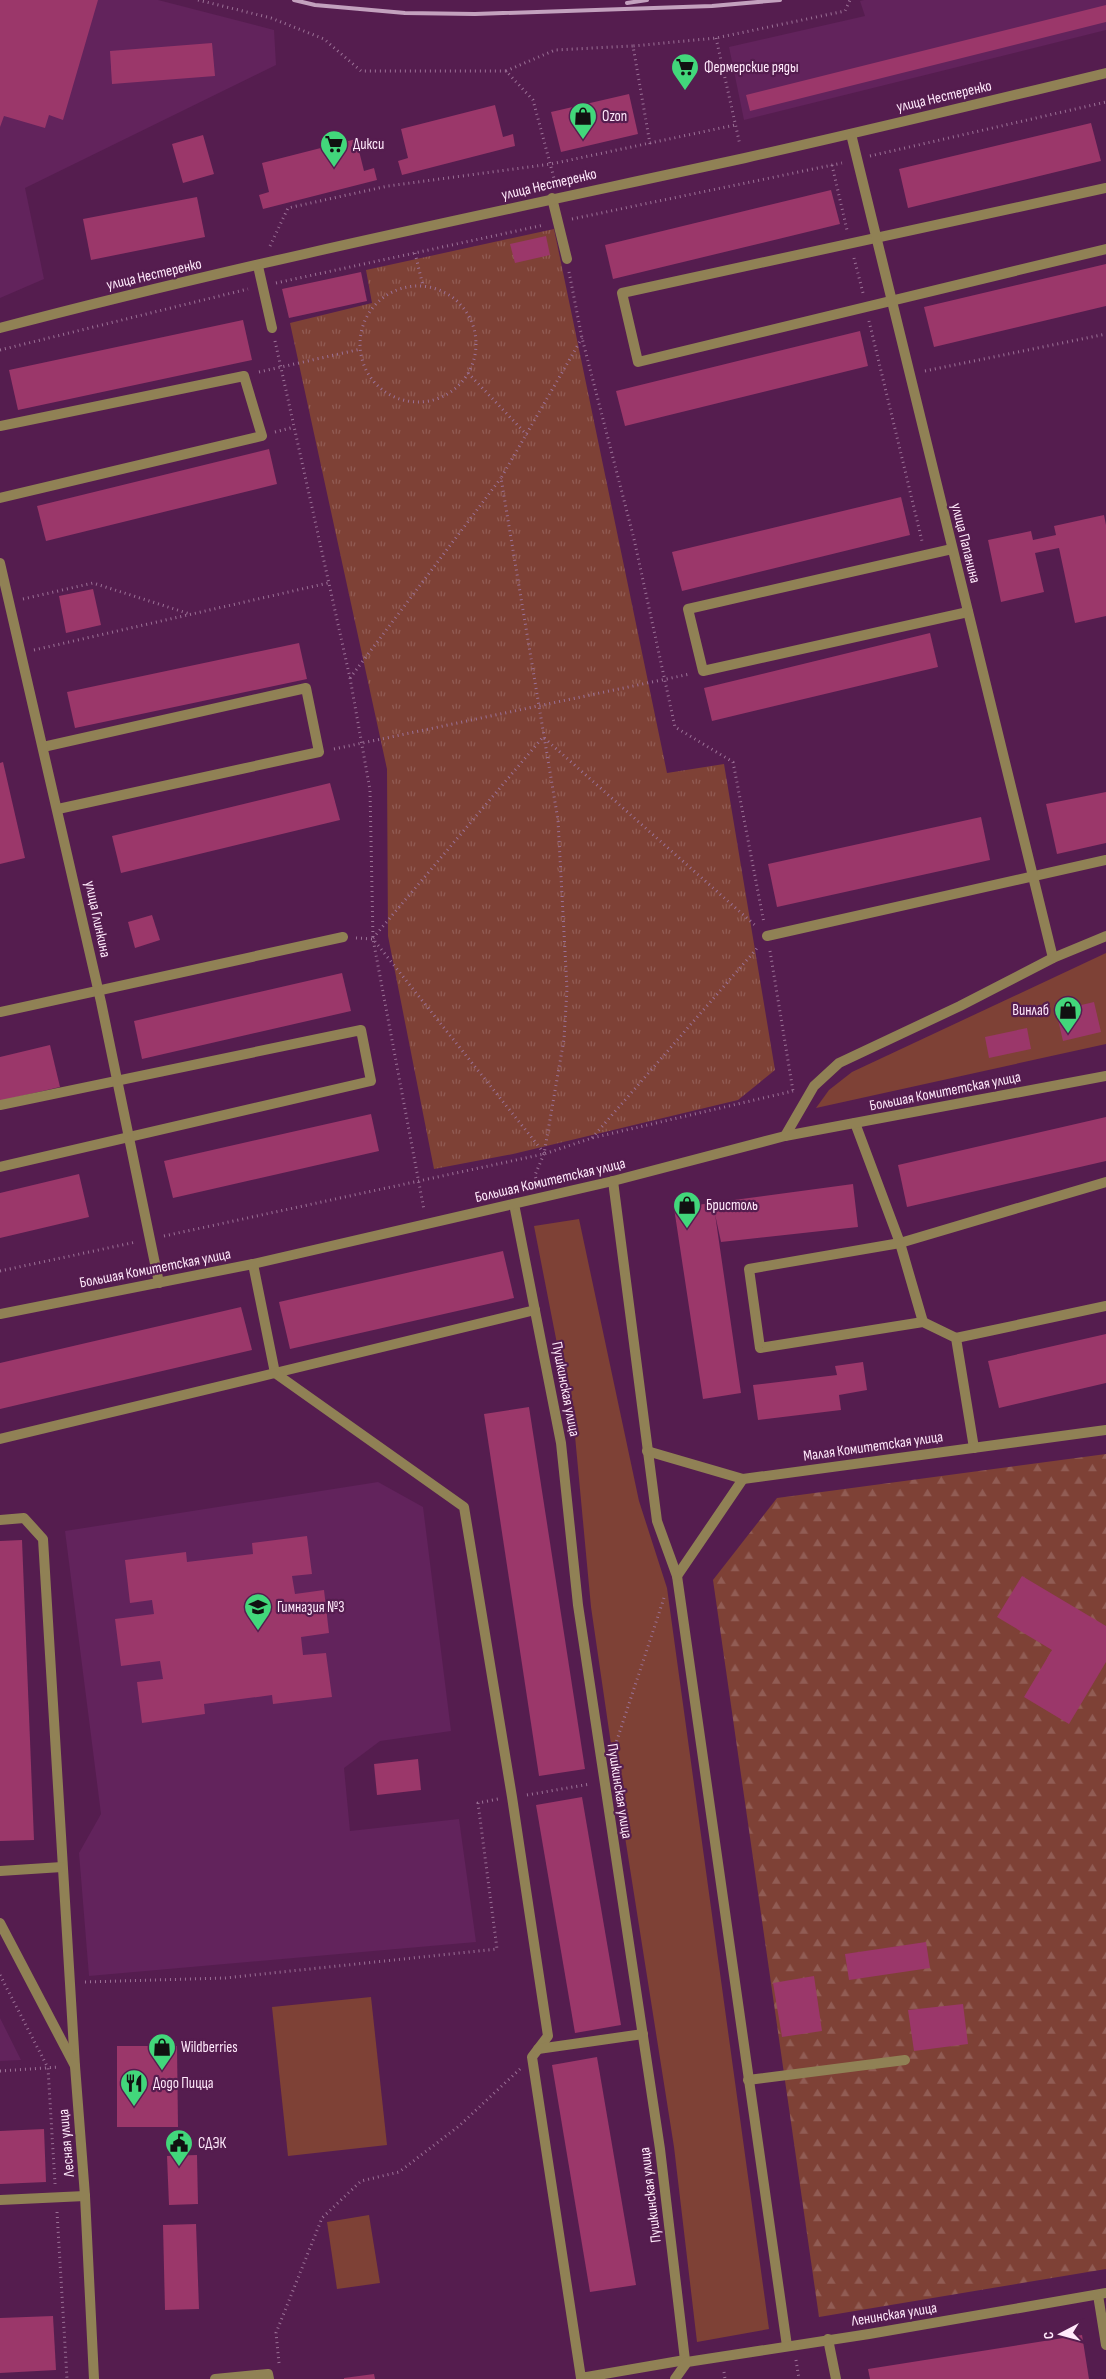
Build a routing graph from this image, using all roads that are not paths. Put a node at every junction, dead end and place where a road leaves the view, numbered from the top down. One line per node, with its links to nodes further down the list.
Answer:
1 (1106, 73): 2 (street, улица Нестеренко)
2 (851, 134): 4 (street, улица Нестеренко); 5 (street, улица Папанина)
3 (1106, 188): 5 (street)
4 (552, 198): 7 (street); 8 (street, улица Нестеренко)
5 (876, 237): 9 (street, улица Папанина); 9 (street)
6 (1106, 249): 9 (street)
7 (567, 259)
8 (258, 266): 10 (street, улица Нестеренко); 11 (street)
9 (892, 300): 14 (street, улица Папанина)
10 (0, 328)
11 (272, 328)
12 (0, 426): 13 (street)
13 (0, 498)
14 (952, 550): 16 (street, улица Папанина); 16 (street)
15 (0, 564): 17 (street, улица Глинкина)
16 (968, 612): 20 (street, улица Папанина)
17 (43, 747): 18 (street, улица Глинкина); 18 (street)
18 (58, 809): 25 (street, улица Глинкина)
19 (1106, 860): 20 (street)
20 (1033, 876): 21 (street); 24 (street, улица Папанина)
21 (767, 936)
22 (1106, 936): 24 (street)
23 (342, 937): 25 (street)
24 (1054, 958): 31 (street)
25 (98, 990): 26 (street); 28 (street, улица Глинкина)
26 (0, 1012)
27 (1106, 1076): 30 (street, Большая Комитетская улица)
28 (117, 1081): 29 (street); 32 (street, улица Глинкина); 32 (street)
29 (0, 1105)
30 (855, 1123): 31 (street, Большая Комитетская улица); 37 (street)
31 (785, 1136): 34 (street, Большая Комитетская улица)
32 (129, 1137): 33 (street); 39 (street, улица Глинкина)
33 (0, 1167)
34 (613, 1181): 36 (street, Большая Комитетская улица); 49 (street)
35 (1106, 1182): 37 (street)
36 (514, 1204): 38 (street, Большая Комитетская улица); 41 (street, Пушкинская улица)
37 (900, 1243): 43 (street); 43 (street)
38 (253, 1264): 39 (street, Большая Комитетская улица); 45 (street)
39 (159, 1283): 42 (street, Большая Комитетская улица)
40 (1106, 1306): 44 (street)
41 (535, 1310): 45 (street); 56 (street, Пушкинская улица)
42 (0, 1314)
43 (923, 1322): 44 (street)
44 (956, 1338): 48 (street)
45 (274, 1372): 47 (street); 57 (street)
46 (1106, 1430): 48 (street, Малая Комитетская улица)
47 (0, 1439)
48 (974, 1448): 50 (street, Малая Комитетская улица)
49 (647, 1451): 50 (street, Малая Комитетская улица); 52 (street)
50 (743, 1479): 52 (street)
51 (0, 1520): 53 (street)
52 (677, 1576): 60 (street)
53 (62, 1867): 54 (street); 59 (street)
54 (0, 1871)
55 (0, 1923): 59 (street, Лесная улица)
56 (643, 2034): 57 (street); 67 (street, Пушкинская улица)
57 (535, 2053): 71 (street)
58 (905, 2060): 60 (street)
59 (75, 2066): 61 (street, Лесная улица)
60 (748, 2080): 66 (street)
61 (86, 2196): 62 (street); 68 (street, Лесная улица)
62 (0, 2200)
63 (1102, 2294): 64 (street, Ленинская улица); 65 (street)
64 (828, 2339): 66 (street, Ленинская улица); 73 (street)
65 (1106, 2345)
66 (786, 2346): 67 (street, Ленинская улица)
67 (686, 2361): 71 (street, Ленинская улица); 72 (street)
68 (94, 2379)
69 (216, 2379): 70 (street)
70 (269, 2379)
71 (579, 2379)
72 (675, 2379)
73 (836, 2379)

